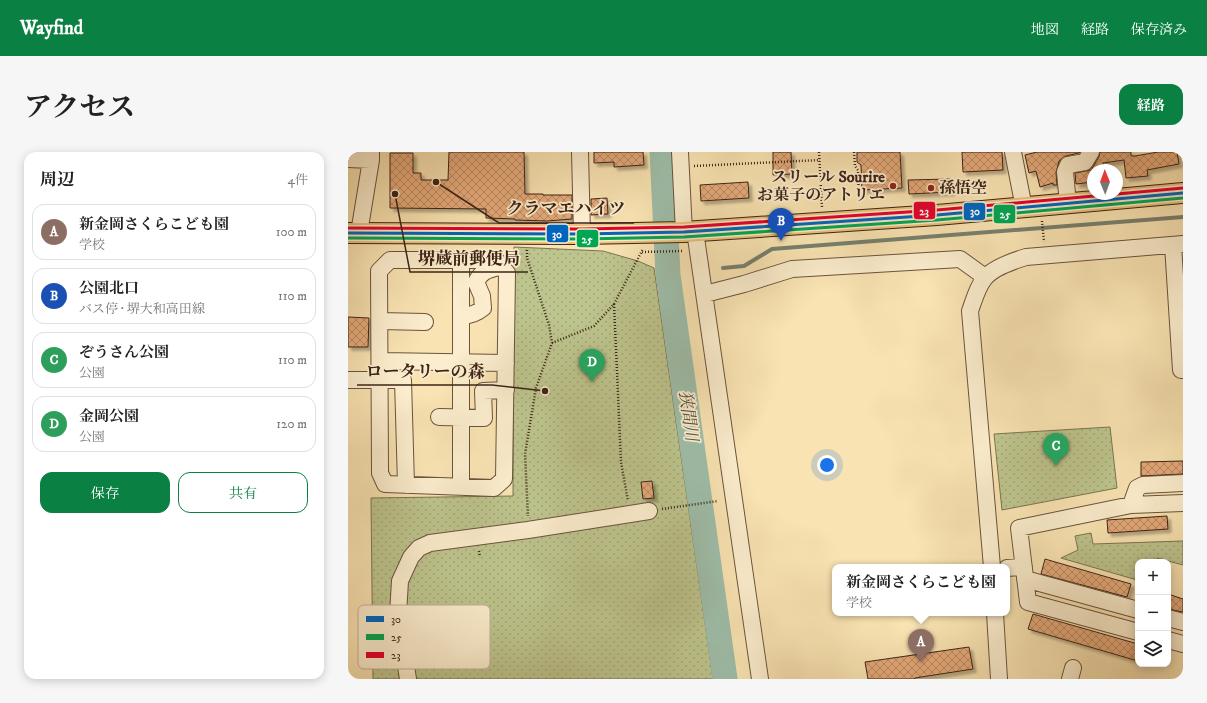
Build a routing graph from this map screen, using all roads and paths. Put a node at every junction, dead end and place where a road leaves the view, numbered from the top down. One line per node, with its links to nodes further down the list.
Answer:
1 (580, 152): 17 (street)
2 (819, 152): 9 (path)
3 (854, 152): 11 (path)
4 (1013, 152): 14 (street)
5 (1091, 152): 12 (street)
6 (371, 156): 8 (street); 16 (street)
7 (685, 157): 9 (path); 18 (street)
8 (348, 159)
9 (820, 160): 13 (path)
10 (1183, 194): 12 (main road)
11 (859, 200)
12 (1068, 204): 14 (main road)
13 (822, 208)
14 (1024, 208): 18 (main road)
15 (1042, 217): 19 (path)
16 (353, 233): 17 (main road)
17 (582, 234): 18 (main road)
18 (673, 237): 22 (path); 22 (path); 26 (street)
19 (1044, 239)
20 (1178, 244): 25 (street); 35 (street)
21 (527, 247): 31 (path)
22 (642, 252): 27 (path)
23 (461, 260): 24 (street); 28 (street); 29 (street)
24 (501, 266): 28 (street); 34 (street)
25 (985, 277): 26 (street); 51 (street)
26 (705, 294): 64 (street)
27 (614, 304): 31 (path); 49 (path)
28 (461, 316): 33 (street)
29 (380, 321): 30 (street); 32 (street)
30 (425, 322)
31 (552, 343): 50 (path)
32 (380, 362): 33 (street); 37 (street)
33 (460, 363): 34 (street); 40 (street)
34 (506, 363): 38 (street)
35 (1183, 370)
36 (348, 380): 37 (street)
37 (380, 380): 42 (street); 42 (street)
38 (506, 390): 40 (street); 43 (street)
39 (439, 417): 40 (street)
40 (460, 418): 43 (street)
41 (1183, 483): 46 (street)
42 (406, 485): 43 (street)
43 (460, 487)
44 (718, 500): 47 (path)
45 (1183, 503): 46 (street)
46 (1131, 505): 53 (street)
47 (681, 506)
48 (649, 512): 49 (street)
49 (630, 515): 50 (street)
50 (528, 530): 54 (street)
51 (992, 564)
52 (1010, 569): 53 (street)
53 (1024, 573): 55 (street); 59 (street)
54 (399, 605)
55 (1135, 609)
56 (995, 616): 65 (street)
57 (1171, 619): 58 (street)
58 (1183, 622)
59 (1135, 631)
60 (1171, 641): 61 (street)
61 (1183, 644)
62 (406, 669): 63 (street)
63 (408, 679)
64 (760, 679)
65 (998, 679)

